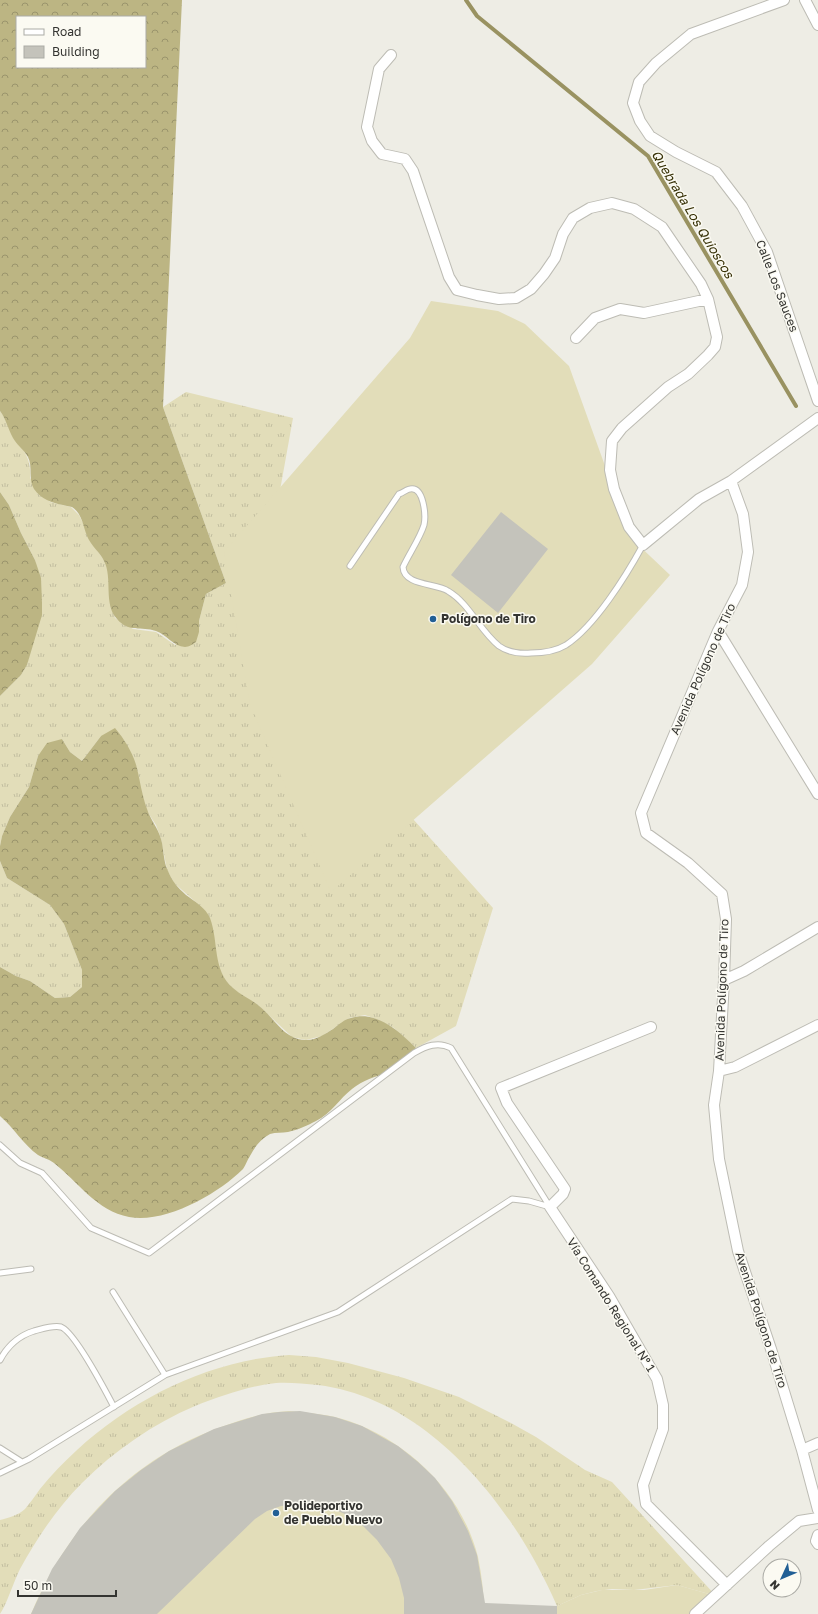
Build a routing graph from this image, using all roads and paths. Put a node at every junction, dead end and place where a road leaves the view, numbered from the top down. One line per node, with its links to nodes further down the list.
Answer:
1 (784, 0): 7 (street, Calle Los Sauces)
2 (805, 0): 3 (street)
3 (818, 25)
4 (391, 55): 5 (street)
5 (708, 299): 6 (street); 10 (street)
6 (576, 338)
7 (818, 401)
8 (818, 418): 9 (street)
9 (731, 480): 10 (street); 12 (street, Avenida Polígono de Tiro)
10 (643, 545): 11 (lane)
11 (350, 566)
12 (718, 631): 13 (street); 15 (street, Avenida Polígono de Tiro)
13 (818, 794)
14 (818, 927): 15 (street)
15 (724, 980): 18 (street, Avenida Polígono de Tiro)
16 (818, 1025): 18 (street)
17 (651, 1027): 20 (street)
18 (719, 1071): 29 (street, Avenida Polígono de Tiro)
19 (0, 1145): 20 (lane)
20 (550, 1207): 25 (lane); 36 (street, Vía Comando Regional Nº 1)
21 (31, 1269): 22 (lane)
22 (0, 1273)
23 (113, 1292): 25 (lane)
24 (0, 1360): 26 (lane)
25 (165, 1375): 26 (lane)
26 (114, 1407): 30 (lane)
27 (818, 1443): 29 (street)
28 (0, 1448): 30 (lane)
29 (802, 1450): 32 (street, Avenida Polígono de Tiro)
30 (22, 1462): 31 (lane)
31 (0, 1473)
32 (818, 1510)
33 (818, 1518): 36 (street)
34 (818, 1535): 35 (street)
35 (818, 1544)
36 (727, 1585): 37 (street)
37 (695, 1614)

